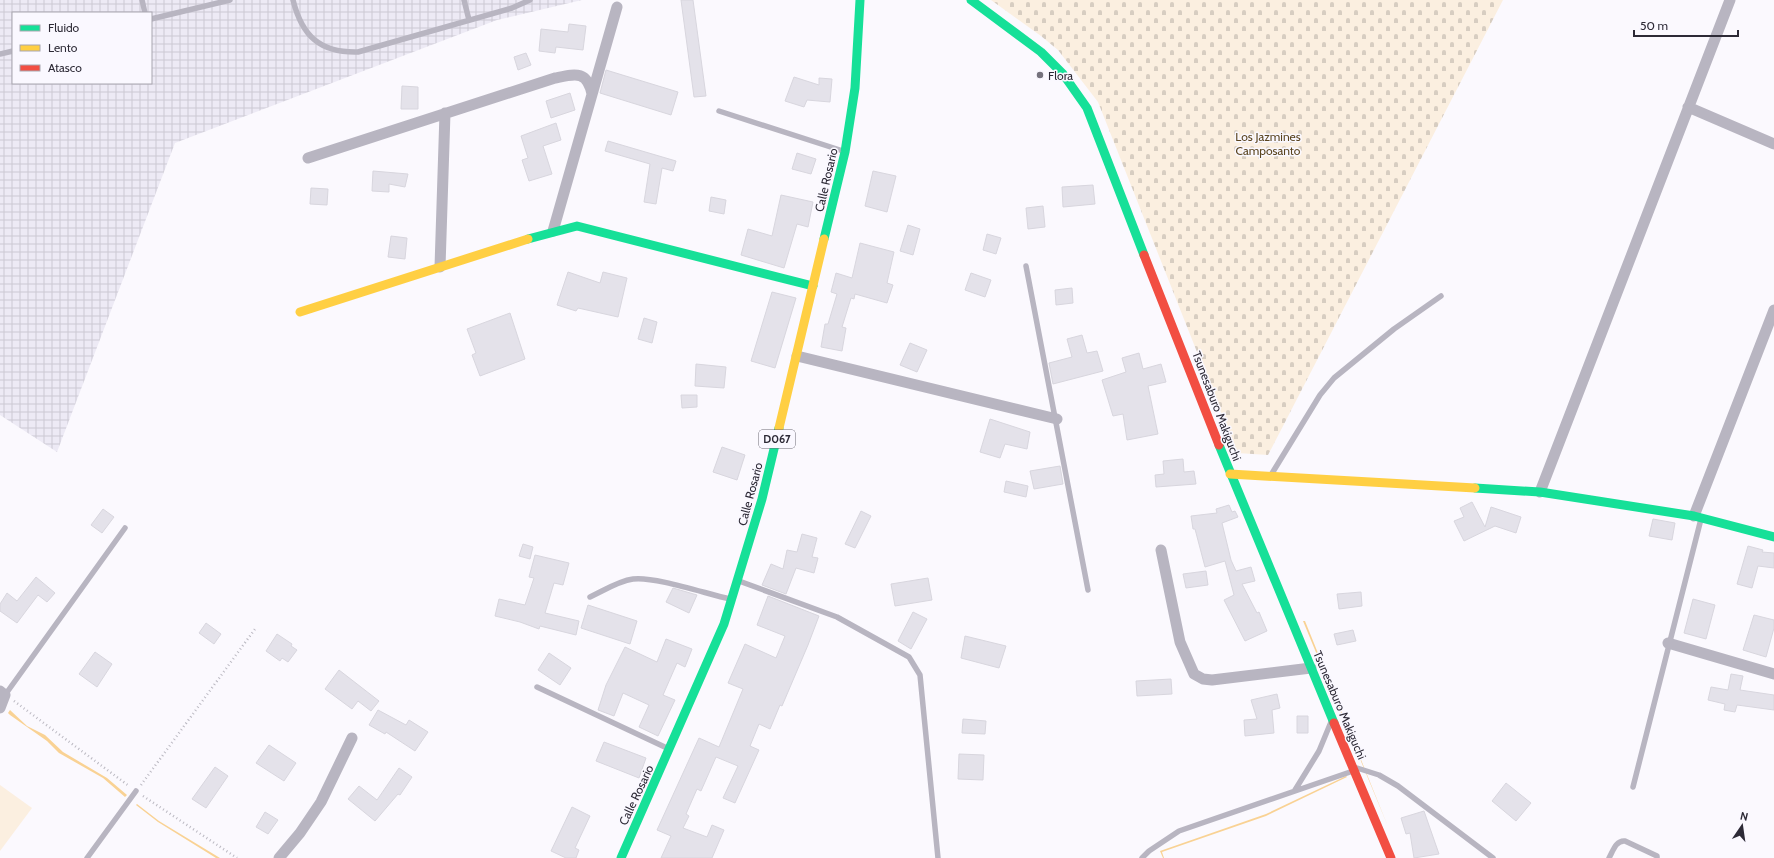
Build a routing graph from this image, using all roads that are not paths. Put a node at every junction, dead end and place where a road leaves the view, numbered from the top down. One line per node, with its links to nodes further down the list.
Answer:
1 (142, 0): 10 (lane)
2 (230, 0): 11 (lane)
3 (293, 0): 12 (lane)
4 (464, 0): 12 (lane)
5 (530, 0): 12 (lane)
6 (860, 0): 20 (street, Calle Rosario / D067)
7 (971, 0): 32 (street, Tsunesaburo Makiguchi)
8 (1730, 0): 16 (street)
9 (617, 7): 15 (street)
10 (145, 12)
11 (152, 19)
12 (469, 20)
13 (12, 51): 14 (lane)
14 (0, 54)
15 (592, 94): 18 (street); 22 (street)
16 (1688, 107): 19 (street); 34 (street)
17 (719, 110): 20 (lane)
18 (445, 113): 21 (street); 24 (street)
19 (1774, 144)
20 (845, 152): 25 (street, Calle Rosario / D067)
21 (308, 158)
22 (553, 231): 24 (street); 25 (street)
23 (1026, 266): 31 (lane)
24 (440, 267): 28 (street)
25 (813, 286): 30 (street, Calle Rosario / D067)
26 (1441, 296): 33 (lane)
27 (1774, 310): 29 (street)
28 (300, 312)
29 (1770, 330): 35 (street)
30 (797, 356): 31 (street); 39 (street, Calle Rosario / D067)
31 (1057, 419): 40 (lane)
32 (1230, 474): 33 (street); 44 (street, Tsunesaburo Makiguchi)
33 (1270, 477): 34 (street)
34 (1540, 492): 35 (street)
35 (1697, 518): 37 (street); 43 (lane)
36 (125, 528): 47 (lane)
37 (1774, 537)
38 (1161, 550): 44 (street)
39 (738, 581): 42 (street, Calle Rosario / D067); 59 (lane)
40 (1088, 590)
41 (590, 597): 42 (lane)
42 (732, 600): 51 (street, Calle Rosario / D067)
43 (1668, 643): 45 (street); 53 (lane)
44 (1311, 668): 49 (street, Tsunesaburo Makiguchi)
45 (1774, 674)
46 (537, 687): 51 (lane)
47 (3, 693): 48 (street)
48 (0, 708)
49 (1332, 720): 52 (street, Tsunesaburo Makiguchi); 54 (lane)
50 (352, 738): 57 (street)
51 (670, 750): 58 (street, Calle Rosario / D067)
52 (1354, 769): 54 (lane); 61 (street, Tsunesaburo Makiguchi); 62 (lane)
53 (1633, 787)
54 (1295, 790): 60 (lane)
55 (136, 791): 56 (lane)
56 (88, 858)
57 (279, 858)
58 (620, 858)
59 (938, 858)
60 (1142, 858)
61 (1391, 858)
62 (1493, 858)
63 (1609, 858): 64 (lane)
64 (1657, 858)

